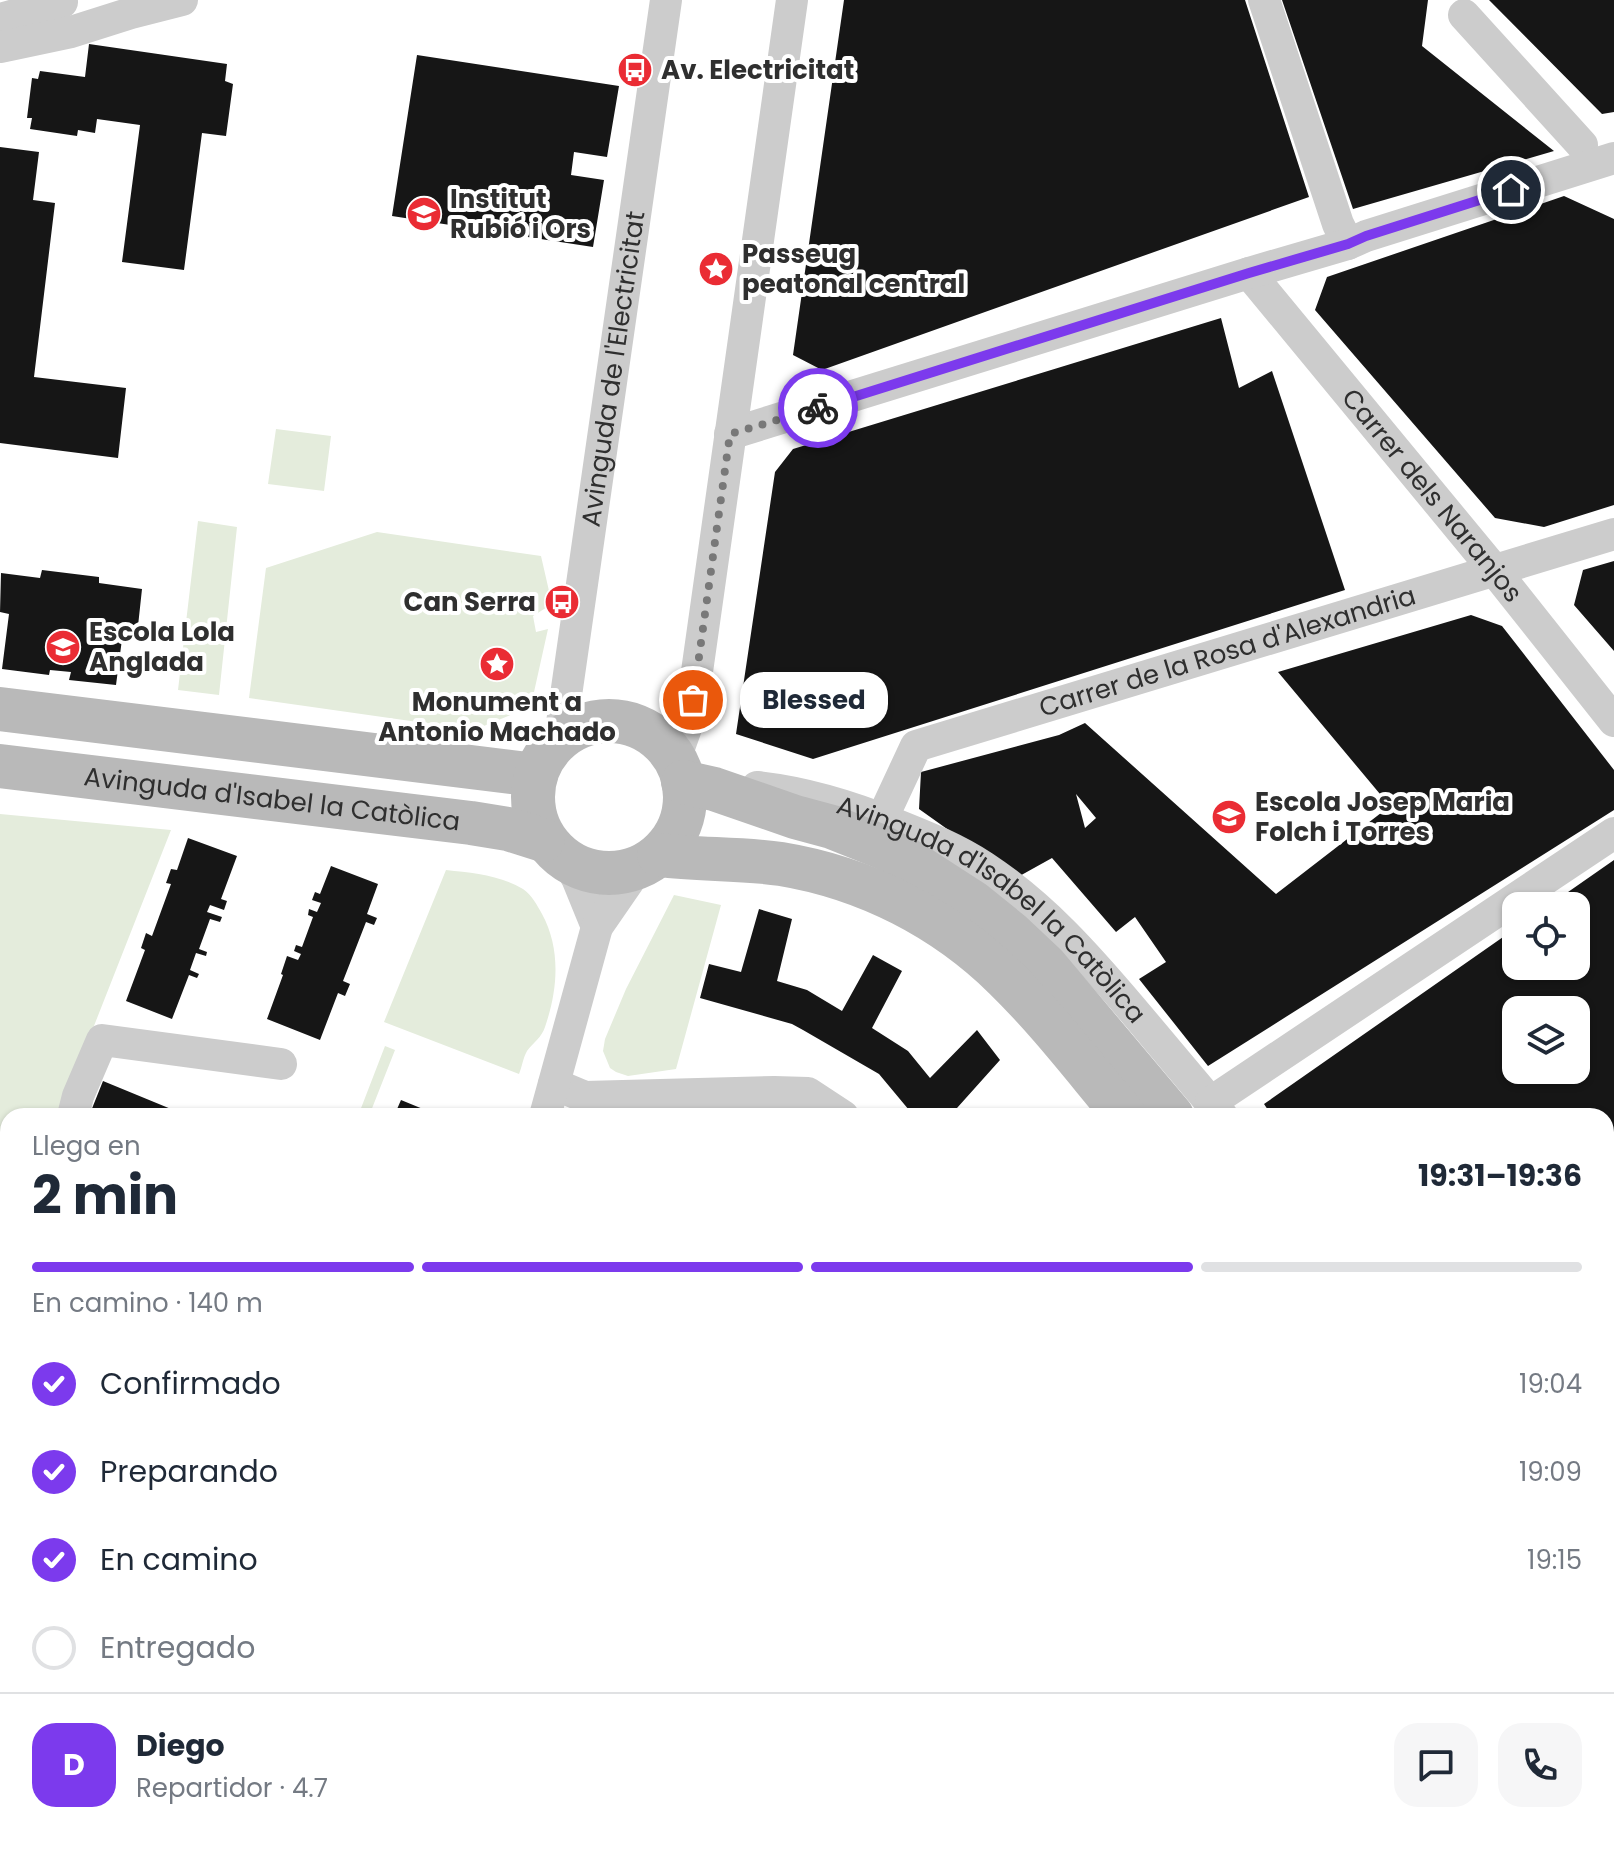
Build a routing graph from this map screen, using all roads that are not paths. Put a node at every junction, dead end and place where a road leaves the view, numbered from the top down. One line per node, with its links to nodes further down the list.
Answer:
1 (182, 0): 6 (street)
2 (666, 0): 18 (street, Avinguda de l'Electricitat)
3 (792, 0): 13 (street)
4 (1264, 0): 11 (street)
5 (63, 7): 8 (street)
6 (99, 12): 9 (street)
7 (1464, 15): 10 (street)
8 (0, 19)
9 (0, 47)
10 (1602, 160): 11 (street)
11 (1348, 244): 12 (street)
12 (1249, 273): 13 (street); 15 (street, Carrer dels Naranjos)
13 (730, 434): 21 (street)
14 (1614, 534): 15 (street, Carrer de la Rosa d'Alexandria)
15 (1495, 571): 17 (street, Carrer dels Naranjos); 22 (street, Carrer de la Rosa d'Alexandria)
16 (0, 709): 20 (street)
17 (1614, 721)
18 (560, 737): 20 (street); 21 (street)
19 (0, 766): 24 (street, Avinguda d'Isabel la Catòlica)
20 (536, 775): 24 (street)
21 (691, 777): 22 (street, Avinguda d'Isabel la Catòlica); 25 (street); 33 (street, Avinguda d'Isabel la Catòlica)
22 (882, 819): 34 (street, Avinguda d'Isabel la Catòlica)
23 (1614, 833): 35 (street)
24 (556, 852): 25 (street); 26 (street)
25 (648, 862): 26 (street); 32 (street, Avinguda d'Isabel la Catòlica)
26 (597, 927): 28 (street)
27 (281, 1064): 29 (street)
28 (554, 1084): 30 (street); 31 (street)
29 (75, 1108)
30 (547, 1108)
31 (831, 1108)
32 (1118, 1108)
33 (1199, 1108)
34 (1200, 1108)
35 (1206, 1108)

